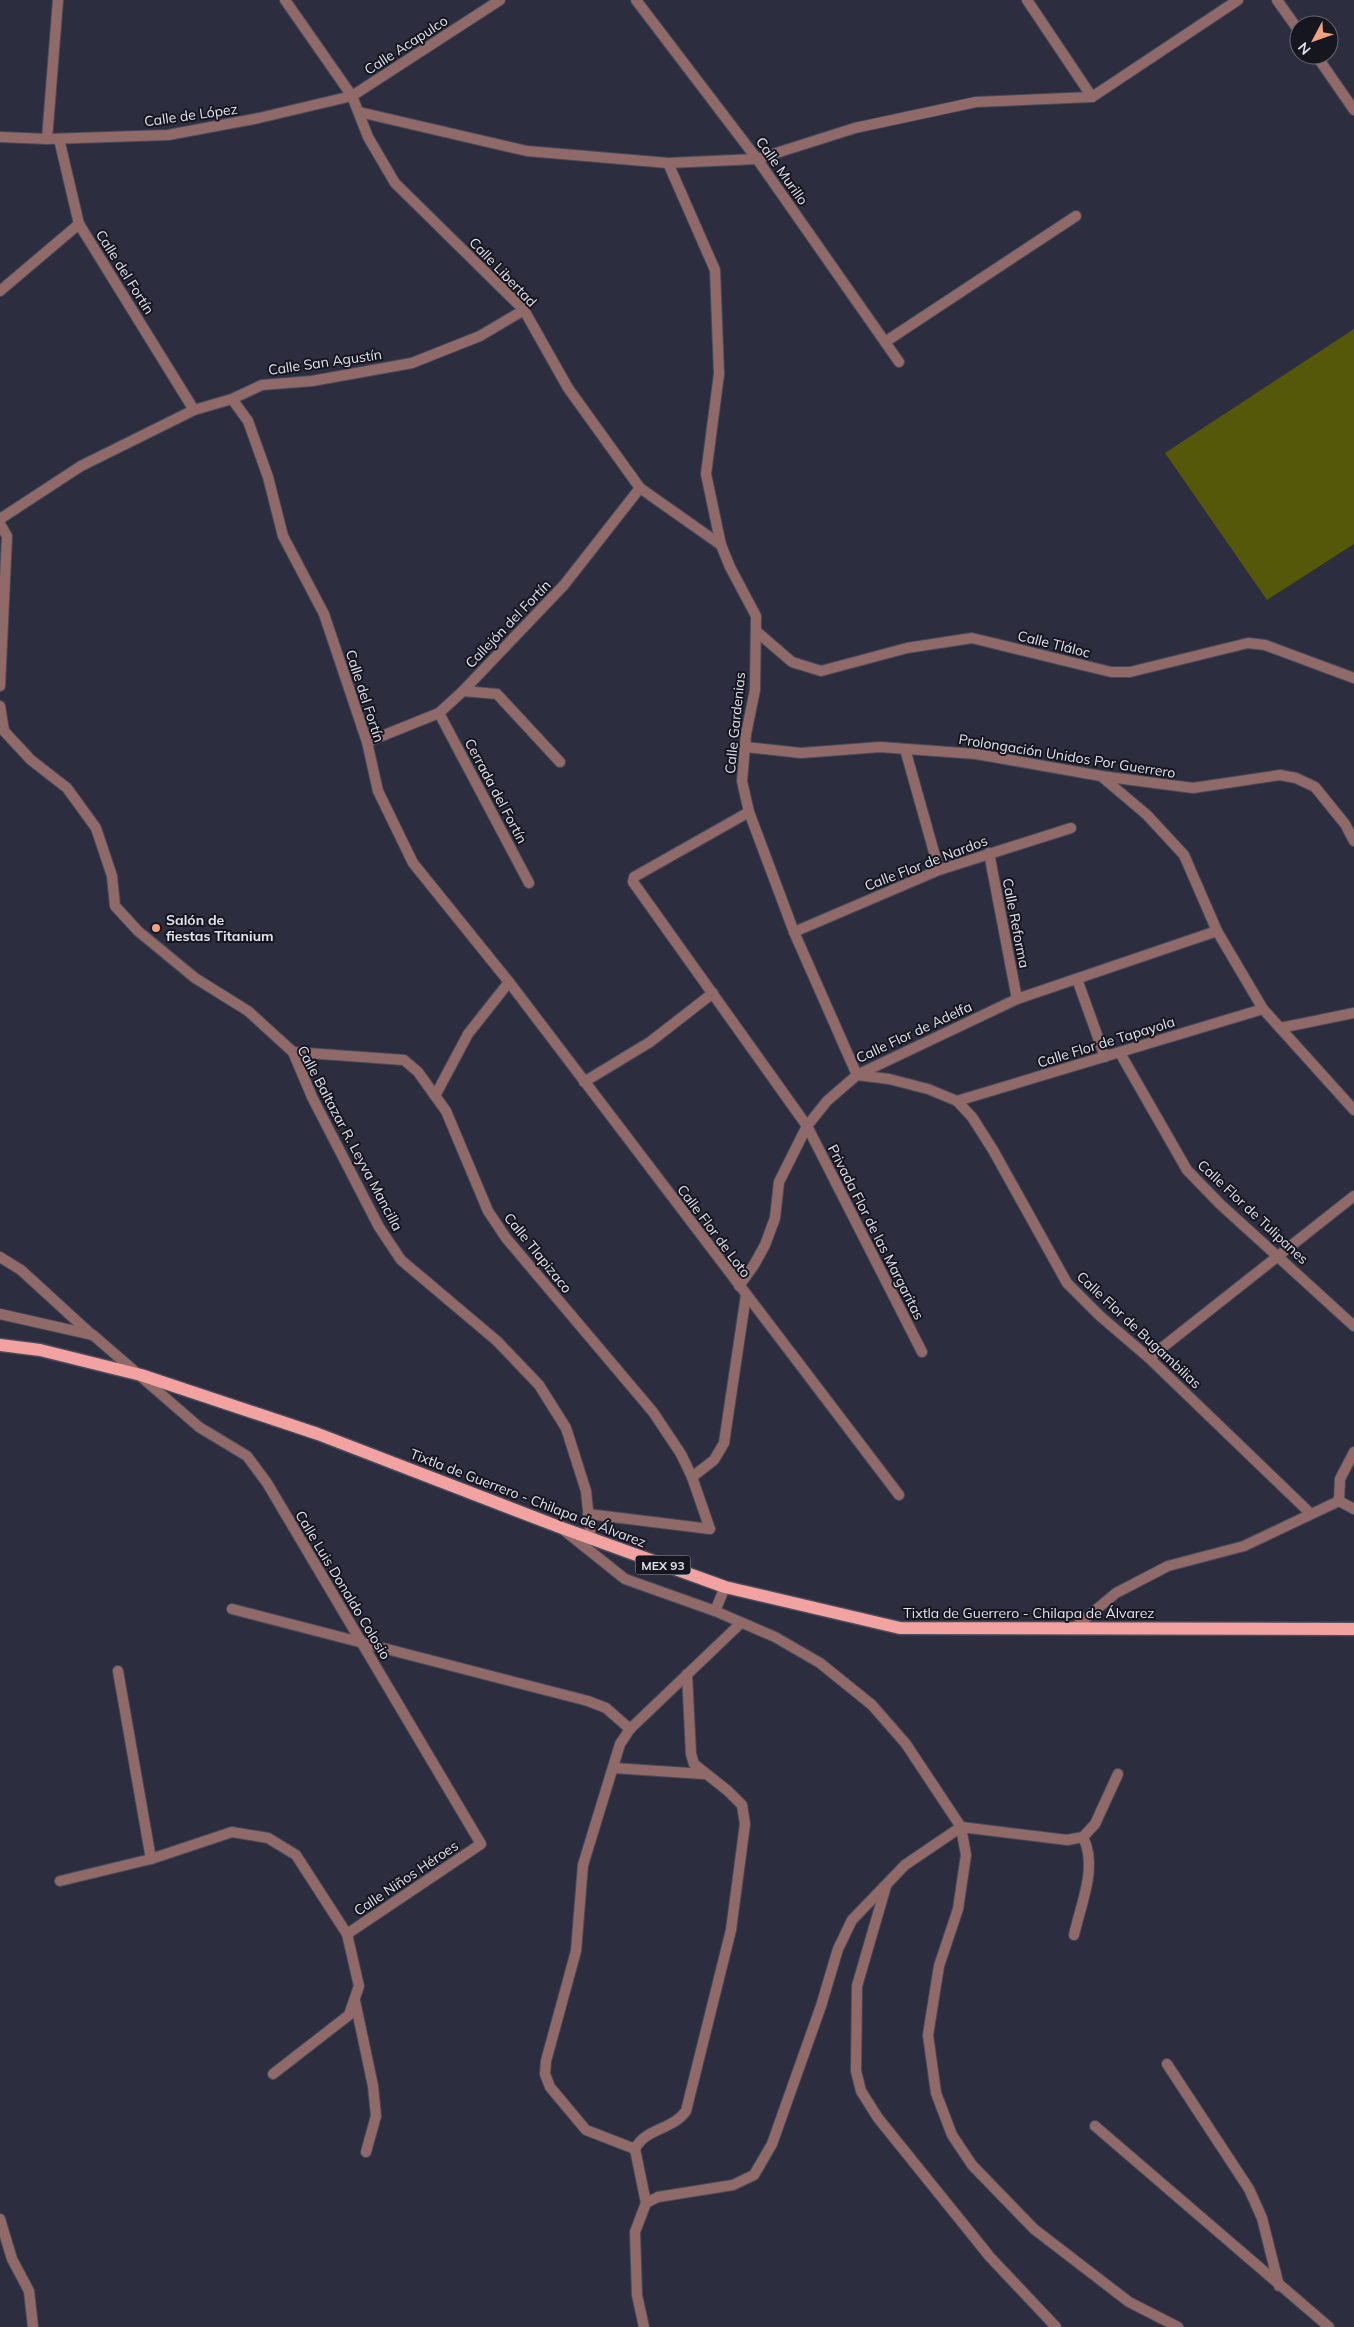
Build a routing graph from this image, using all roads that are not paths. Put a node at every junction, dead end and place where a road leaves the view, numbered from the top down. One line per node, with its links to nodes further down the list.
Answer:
1 (58, 0): 15 (street)
2 (285, 0): 10 (street, Calle Libertad)
3 (500, 0): 10 (street, Calle Acapulco)
4 (636, 0): 17 (street, Calle Murillo)
5 (1027, 0): 11 (street)
6 (1238, 0): 11 (street)
7 (1278, 0): 8 (street)
8 (1289, 16)
9 (1323, 65): 12 (street)
10 (352, 96): 13 (street, Calle Libertad); 16 (street, Calle de López)
11 (1092, 97): 17 (street)
12 (1354, 110)
13 (359, 112): 18 (street); 22 (street, Calle Libertad)
14 (0, 137): 15 (street, Calle de López)
15 (48, 139): 16 (street, Calle de López)
16 (59, 139): 20 (street, Calle del Fortín)
17 (757, 159): 18 (street); 23 (street, Calle Murillo)
18 (668, 163): 30 (street, Calle Gardenias)
19 (1076, 216): 23 (street)
20 (79, 224): 21 (street); 26 (street, Calle del Fortín)
21 (0, 291)
22 (524, 310): 25 (street, Calle San Agustín); 27 (street, Calle Libertad)
23 (885, 342): 24 (street, Calle Murillo)
24 (899, 362)
25 (232, 398): 26 (street, Calle San Agustín); 37 (street, Calle del Fortín)
26 (194, 410): 28 (street, Calle San Agustín)
27 (640, 488): 30 (street, Calle Libertad); 34 (street, Callejón del Fortín)
28 (0, 520)
29 (0, 524): 33 (street)
30 (721, 545): 31 (street, Calle Gardenias)
31 (756, 631): 32 (street, Calle Tláloc); 38 (street, Calle Gardenias)
32 (1354, 678)
33 (0, 686)
34 (462, 691): 36 (street, Callejón del Fortín); 40 (street)
35 (0, 706): 57 (street, Calle Baltazar R. Leyva Mancilla)
36 (439, 713): 37 (street, Callejón del Fortín); 47 (street, Cerrada del Fortín)
37 (366, 742): 51 (street, Calle del Fortín)
38 (745, 747): 39 (street, Prolongación Unidos Por Guerrero); 42 (street, Calle Gardenias)
39 (905, 749): 41 (street, Prolongación Unidos Por Guerrero); 46 (street)
40 (560, 762)
41 (1101, 776): 44 (street, Prolongación Unidos Por Guerrero); 48 (street)
42 (749, 812): 49 (street, Calle Gardenias); 52 (street)
43 (1071, 828): 45 (street, Calle Flor de Nardos)
44 (1354, 841)
45 (989, 853): 46 (street, Calle Flor de Nardos); 53 (street, Calle Reforma)
46 (940, 870): 49 (street, Calle Flor de Nardos)
47 (529, 883)
48 (1217, 931): 50 (street, Calle Flor de Adelfa); 54 (street)
49 (794, 932): 60 (street, Calle Gardenias)
50 (1077, 979): 53 (street, Calle Flor de Adelfa); 59 (street)
51 (509, 982): 61 (street, Calle Flor de Loto); 62 (street)
52 (712, 993): 61 (street); 65 (street, Privada Flor de las Margaritas)
53 (1017, 999): 60 (street, Calle Flor de Adelfa)
54 (1263, 1009): 56 (street); 58 (street, Calle Flor de Tapayola)
55 (1354, 1013): 56 (street)
56 (1280, 1028): 64 (street)
57 (293, 1052): 62 (street, Calle Tlapizaco); 83 (street, Calle Baltazar R. Leyva Mancilla)
58 (1120, 1053): 59 (street, Calle Flor de Tapayola); 67 (street, Calle Flor de Tulipanes)
59 (1105, 1057): 63 (street, Calle Flor de Tapayola)
60 (857, 1075): 63 (street, Calle Flor de Bugambilias); 65 (street, Calle Flor de Adelfa)
61 (584, 1082): 69 (street, Calle Flor de Loto)
62 (435, 1096): 79 (street, Calle Tlapizaco)
63 (958, 1101): 76 (street, Calle Flor de Bugambilias)
64 (1354, 1110)
65 (806, 1126): 69 (street, Calle Flor de Adelfa); 75 (street, Privada Flor de las Margaritas)
66 (1354, 1196): 67 (street)
67 (1279, 1255): 72 (street, Calle Flor de Tulipanes); 76 (street)
68 (0, 1257): 73 (street, Calle Luis Donaldo Colosio)
69 (739, 1286): 70 (street, Calle Flor de Loto)
70 (746, 1295): 79 (street); 80 (street, Calle Flor de Loto)
71 (0, 1314): 73 (street)
72 (1354, 1326)
73 (93, 1336): 77 (street, Calle Luis Donaldo Colosio)
74 (0, 1345): 77 (main road, Tixtla de Guerrero - Chilapa de Álvarez / MEX 93)
75 (922, 1352)
76 (1149, 1358): 84 (street, Calle Flor de Bugambilias)
77 (141, 1375): 85 (main road, Tixtla de Guerrero - Chilapa de Álvarez / MEX 93); 93 (street, Calle Luis Donaldo Colosio)
78 (1354, 1452): 81 (street)
79 (692, 1478): 83 (street, Calle Tlapizaco)
80 (899, 1495)
81 (1339, 1501): 82 (street); 84 (street)
82 (1354, 1509)
83 (588, 1514): 86 (street, Calle Baltazar R. Leyva Mancilla)
84 (1311, 1514): 91 (street)
85 (562, 1528): 86 (main road, Tixtla de Guerrero - Chilapa de Álvarez / MEX 93); 89 (street)
86 (591, 1539): 87 (main road, Tixtla de Guerrero - Chilapa de Álvarez / MEX 93)
87 (725, 1587): 89 (street); 91 (main road, Tixtla de Guerrero - Chilapa de Álvarez / MEX 93)
88 (232, 1609): 93 (street)
89 (715, 1611): 90 (street)
90 (741, 1622): 95 (street); 100 (street)
91 (1074, 1628): 92 (main road, Tixtla de Guerrero - Chilapa de Álvarez / MEX 93)
92 (1354, 1629)
93 (361, 1642): 96 (street); 102 (street, Calle Luis Donaldo Colosio)
94 (118, 1671): 103 (street)
95 (687, 1674): 96 (street); 98 (street)
96 (630, 1729): 97 (street)
97 (613, 1768): 98 (street); 112 (street)
98 (704, 1774): 112 (street)
99 (1118, 1774): 101 (street)
100 (961, 1827): 101 (street); 105 (street); 120 (street)
101 (1083, 1837): 107 (street)
102 (482, 1844): 106 (street, Calle Niños Héroes)
103 (151, 1859): 104 (street); 106 (street)
104 (60, 1881)
105 (887, 1882): 114 (street); 119 (street)
106 (346, 1934): 108 (street)
107 (1074, 1934)
108 (355, 2001): 110 (street); 113 (street)
109 (1167, 2064): 116 (street)
110 (273, 2074)
111 (1095, 2126): 116 (street)
112 (635, 2149): 114 (street)
113 (366, 2152)
114 (643, 2208): 118 (street)
115 (0, 2219): 117 (street)
116 (1279, 2286): 121 (street)
117 (33, 2327)
118 (644, 2327)
119 (1056, 2327)
120 (1178, 2327)
121 (1329, 2327)

